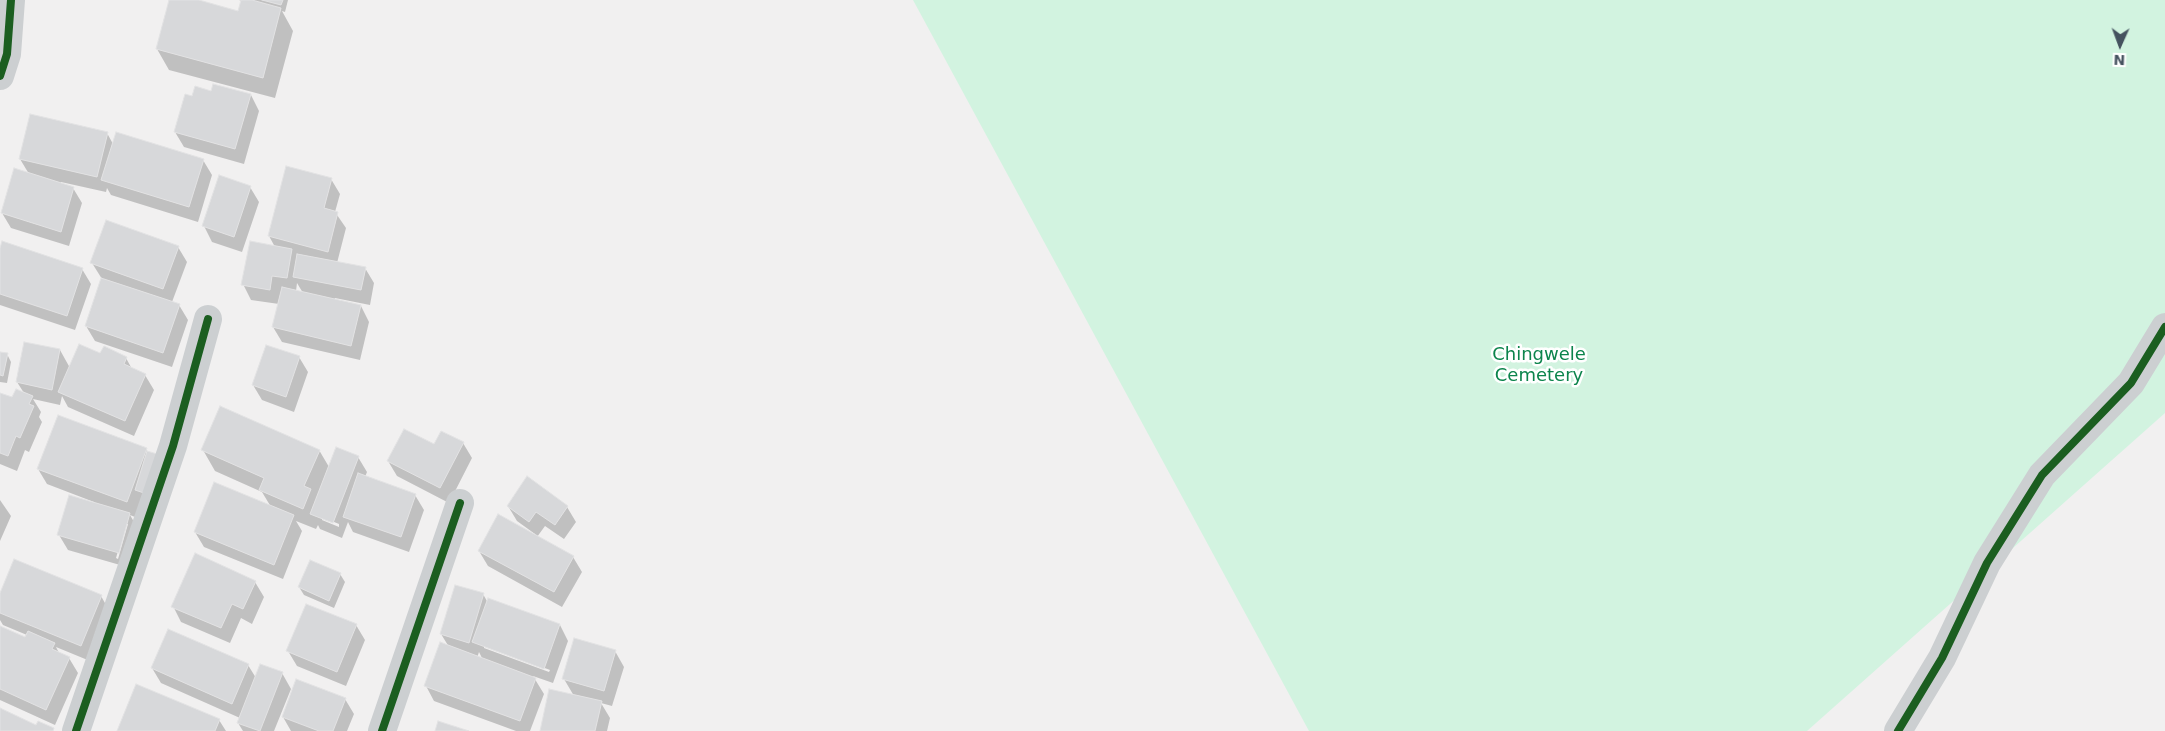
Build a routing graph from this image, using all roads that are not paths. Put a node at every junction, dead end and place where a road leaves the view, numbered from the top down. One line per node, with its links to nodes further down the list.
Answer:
1 (11, 0): 2 (street)
2 (0, 76)
3 (208, 319): 6 (street)
4 (2165, 326): 8 (street)
5 (460, 503): 7 (street)
6 (76, 731)
7 (382, 731)
8 (1898, 731)

